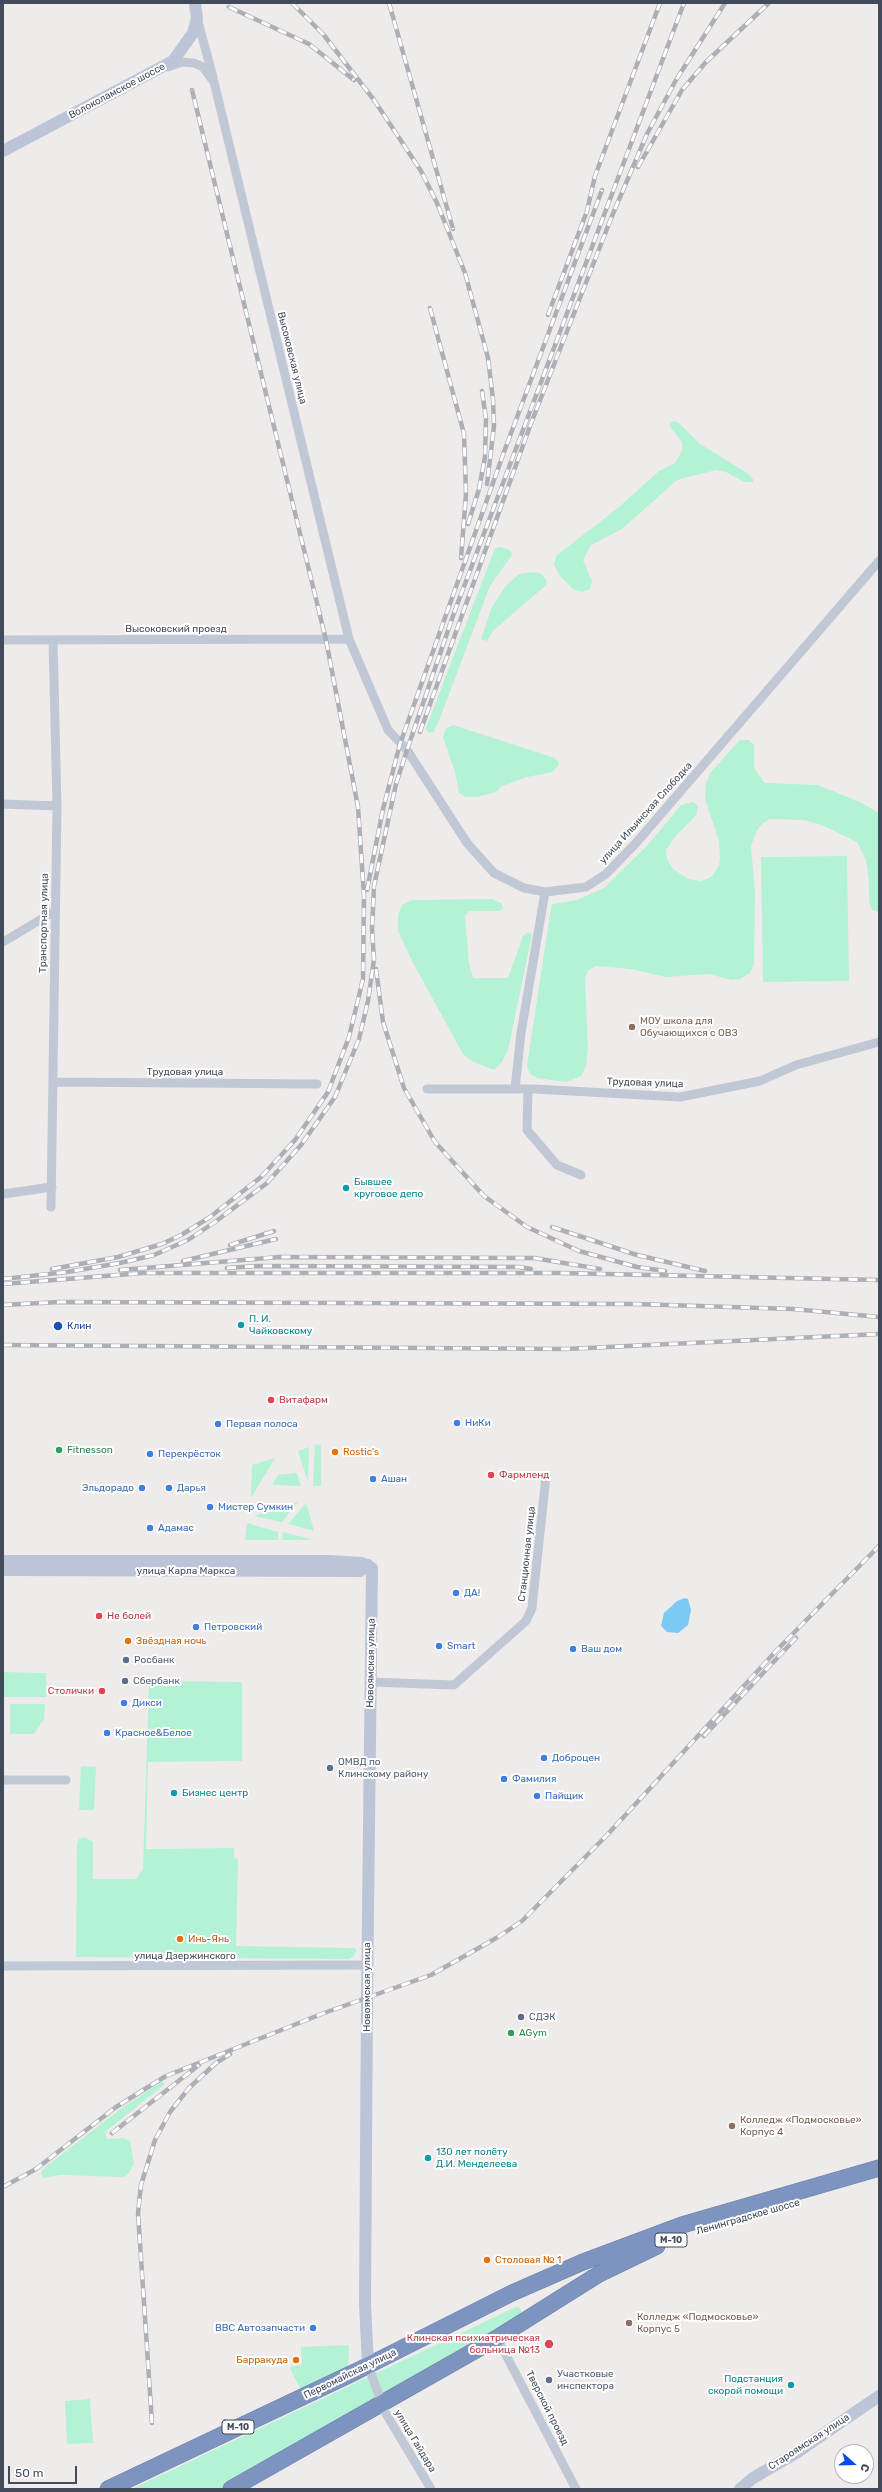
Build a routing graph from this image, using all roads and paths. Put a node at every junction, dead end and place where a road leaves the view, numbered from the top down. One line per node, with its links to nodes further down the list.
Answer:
1 (195, 3): 2 (street, Волоколамское шоссе)
2 (197, 18): 3 (street, Волоколамское шоссе); 4 (street, Высоковская улица)
3 (161, 69): 4 (street, Высоковская улица); 5 (street, Волоколамское шоссе)
4 (214, 82): 9 (street, Высоковская улица)
5 (3, 151)
6 (879, 561): 13 (street, улица Ильинская Слободка)
7 (3, 640): 8 (street, Высоковский проезд)
8 (53, 640): 9 (street, Высоковский проезд); 12 (street, Транспортная улица)
9 (348, 640): 10 (street, Высоковская улица)
10 (412, 758): 13 (street, улица Ильинская Слободка)
11 (3, 804): 12 (street)
12 (57, 806): 14 (street, Транспортная улица)
13 (546, 892): 19 (street)
14 (56, 911): 15 (street); 17 (street, Транспортная улица)
15 (3, 942)
16 (879, 1042): 21 (street, Трудовая улица)
17 (54, 1082): 18 (street, Трудовая улица); 23 (street, Транспортная улица)
18 (317, 1084)
19 (516, 1088): 20 (street, Трудовая улица); 21 (street, Трудовая улица)
20 (427, 1089)
21 (528, 1089): 22 (street)
22 (581, 1175)
23 (52, 1187): 24 (street); 25 (street, Транспортная улица)
24 (3, 1194)
25 (51, 1207)
26 (546, 1476): 30 (street, Станционная улица)
27 (3, 1561): 28 (street, улица Карла Маркса)
28 (370, 1567): 29 (street, улица Карла Маркса); 30 (street, Новоямская улица)
29 (3, 1570)
30 (370, 1682): 33 (street, Новоямская улица)
31 (3, 1780): 32 (street)
32 (66, 1780)
33 (368, 1965): 34 (street, улица Дзержинского); 41 (street, Новоямская улица)
34 (3, 1966)
35 (879, 2168): 37 (highway, Ленинградское шоссе / М-10)
36 (879, 2180): 39 (highway, Ленинградское шоссе / М-10)
37 (682, 2225): 38 (highway, Первомайская улица / М-10)
38 (512, 2293): 39 (highway); 41 (highway, Первомайская улица / М-10)
39 (526, 2320): 40 (highway, М-10)
40 (497, 2338): 43 (highway, М-10); 47 (street, Тверской проезд)
41 (368, 2365): 43 (street, Новоямская улица); 44 (highway, Первомайская улица / М-10)
42 (879, 2396): 48 (street, Староямская улица)
43 (382, 2403): 45 (highway, М-10); 46 (street, улица Гайдара)
44 (108, 2489)
45 (231, 2489)
46 (431, 2489)
47 (576, 2489)
48 (740, 2489)

